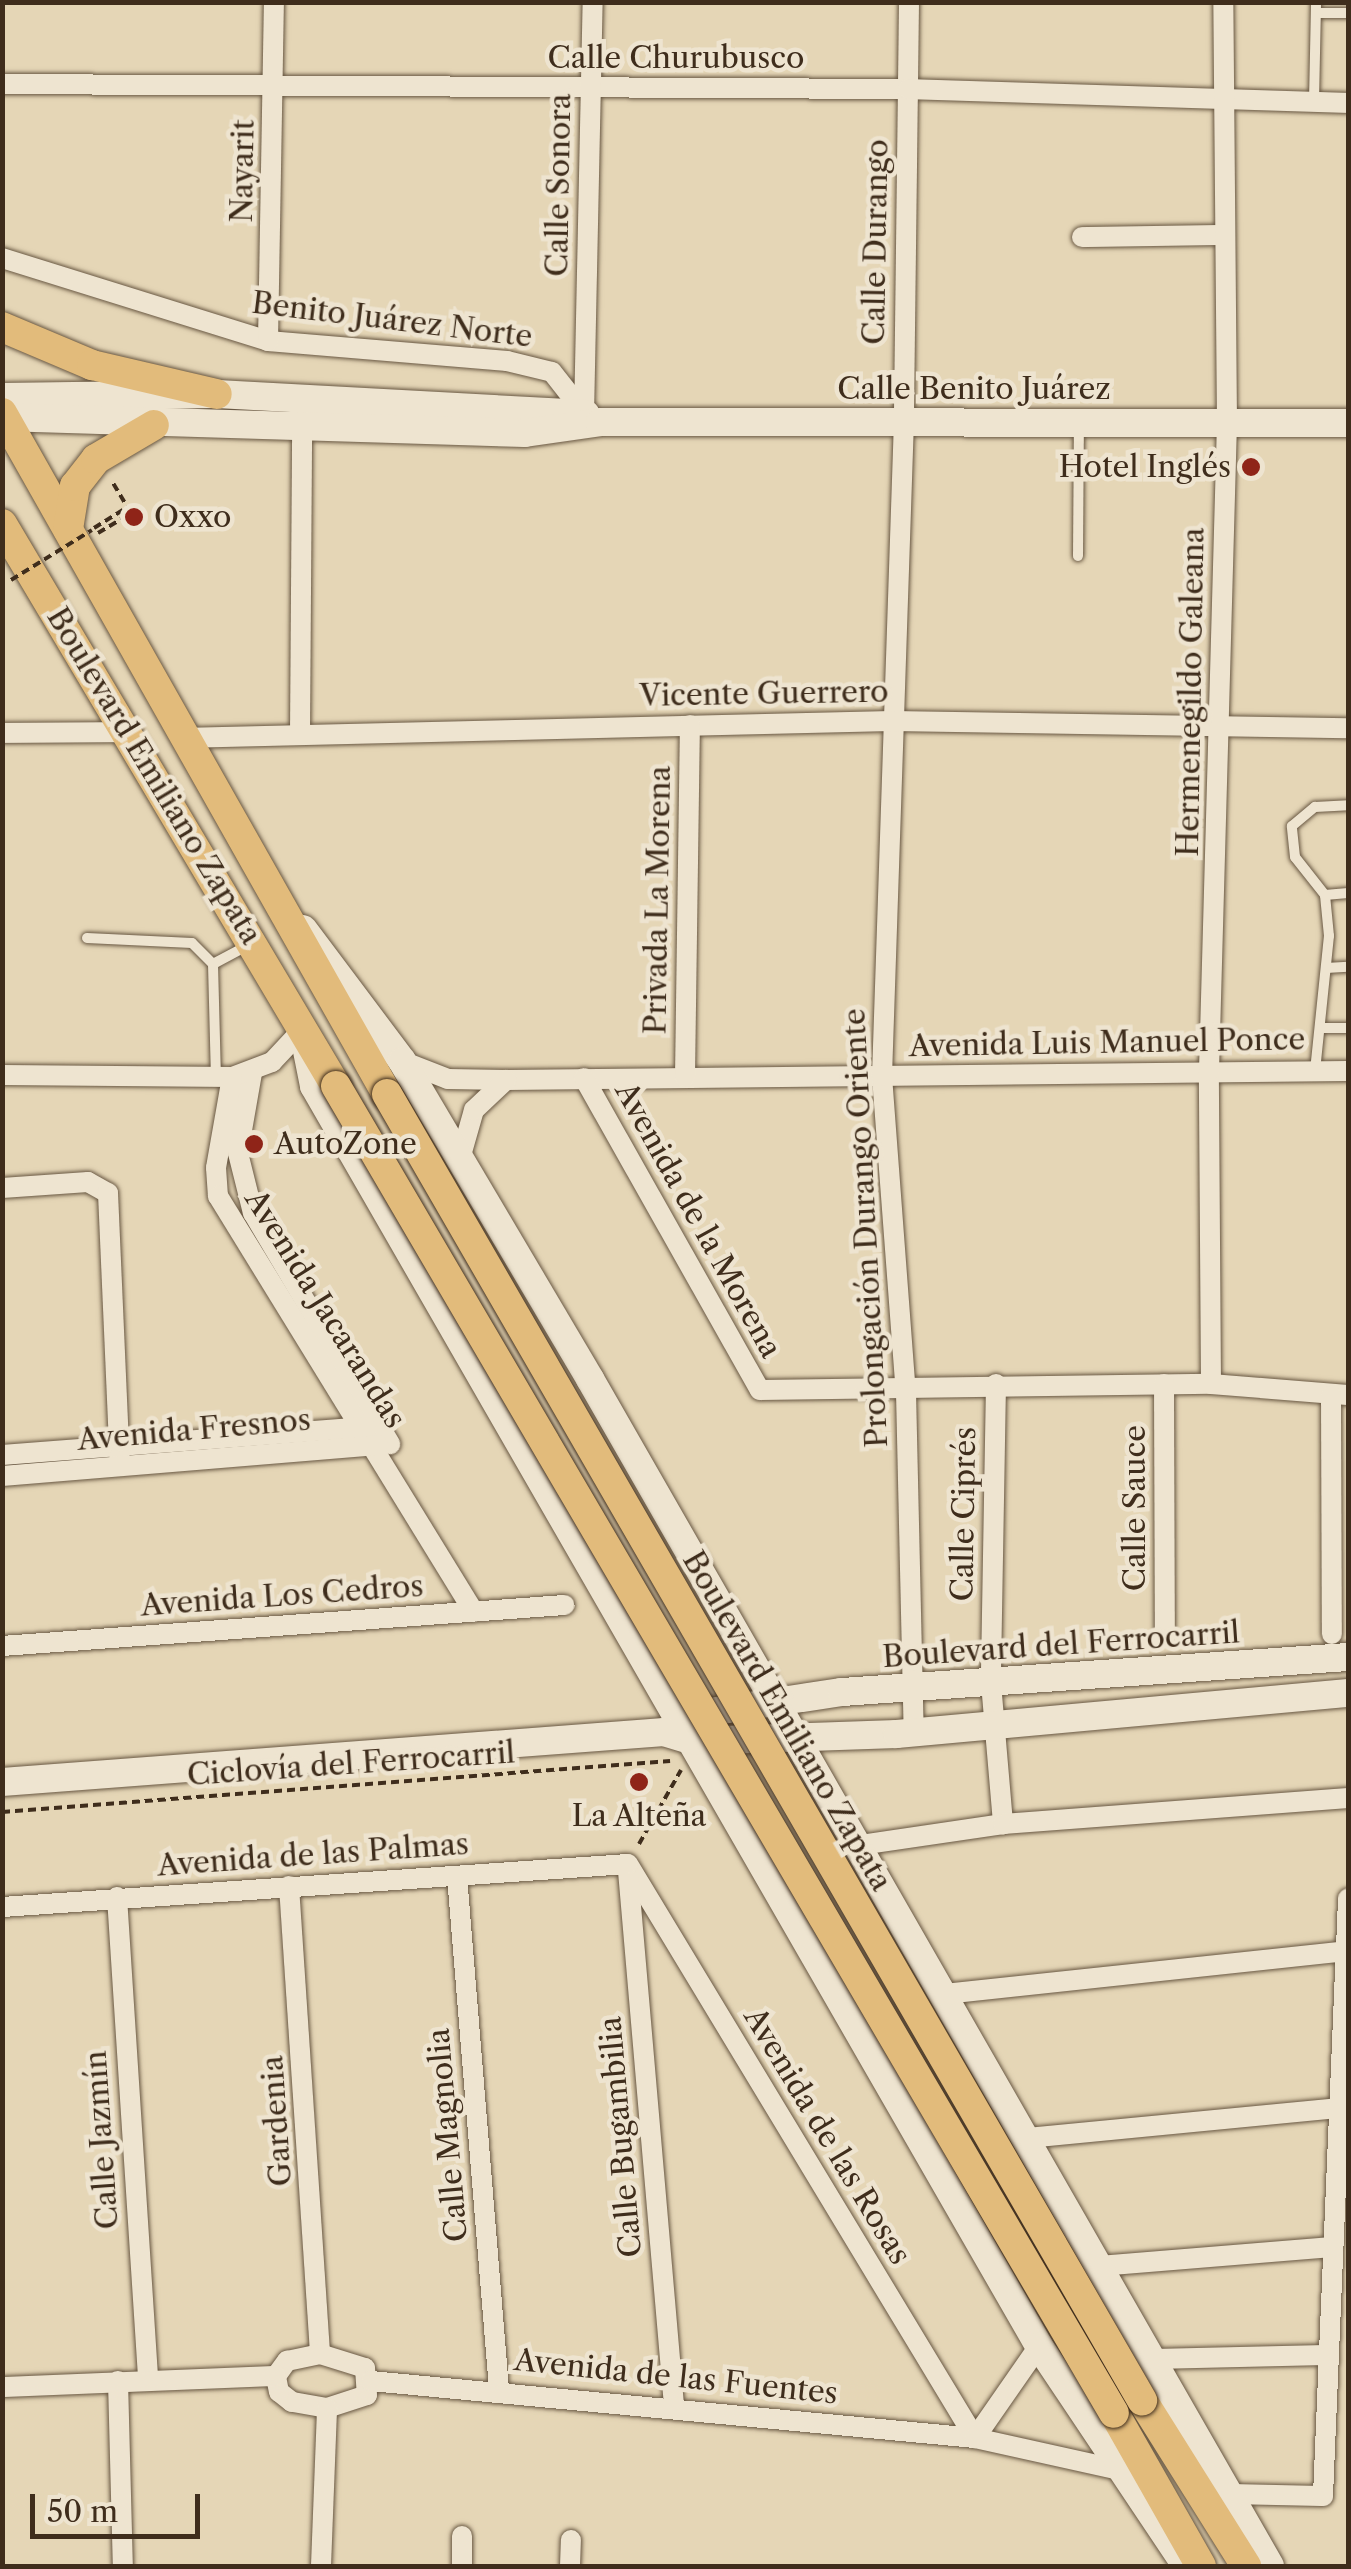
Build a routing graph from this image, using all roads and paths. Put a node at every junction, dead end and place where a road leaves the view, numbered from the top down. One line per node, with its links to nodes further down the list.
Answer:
1 (274, 2): 8 (street, Nayarit)
2 (593, 2): 9 (street, Calle Sonora)
3 (909, 2): 10 (street, Calle Durango)
4 (1223, 2): 11 (street, Hermenegildo Galeana)
5 (1316, 8): 6 (lane); 12 (lane)
6 (1348, 13)
7 (2, 84): 8 (street, Calle Churubusco)
8 (275, 85): 9 (street, Calle Churubusco); 18 (street, Nayarit)
9 (591, 88): 10 (street, Calle Churubusco); 23 (street, Calle Sonora)
10 (908, 89): 11 (street, Calle Churubusco); 22 (street, Calle Durango)
11 (1224, 101): 12 (street, Calle Churubusco); 14 (street, Hermenegildo Galeana)
12 (1314, 102): 13 (street, Calle Churubusco)
13 (1348, 103)
14 (1226, 236): 15 (street); 25 (street, Hermenegildo Galeana)
15 (1082, 237)
16 (2, 258): 18 (street, Benito Juárez Norte)
17 (2, 327): 19 (main road)
18 (268, 341): 23 (street, Benito Juárez Norte)
19 (217, 394): 20 (street, Calle Benito Juárez); 21 (street, Calle Benito Juárez)
20 (303, 398): 23 (street, Calle Benito Juárez); 28 (street)
21 (3, 411): 27 (street, Calle Benito Juárez); 32 (main road, Boulevard Emiliano Zapata)
22 (904, 420): 23 (street, Calle Benito Juárez); 24 (street, Calle Benito Juárez); 35 (street, Calle Durango)
23 (589, 422): 28 (street, Calle Benito Juárez)
24 (1079, 422): 25 (street, Calle Benito Juárez); 33 (lane)
25 (1227, 423): 26 (street, Calle Benito Juárez); 37 (street, Hermenegildo Galeana)
26 (1348, 423)
27 (154, 425): 28 (street, Calle Benito Juárez); 29 (main road)
28 (300, 431): 41 (street)
29 (98, 458): 30 (path); 32 (main road)
30 (128, 507): 32 (path); 32 (path)
31 (2, 524): 39 (main road, Boulevard Emiliano Zapata)
32 (79, 535): 34 (path, bridge); 42 (main road, Boulevard Emiliano Zapata)
33 (1078, 556)
34 (11, 580)
35 (892, 721): 36 (street, Vicente Guerrero); 37 (street, Vicente Guerrero); 61 (street, Prolongación Durango Oriente)
36 (690, 724): 41 (street, Vicente Guerrero); 62 (street, Privada La Morena)
37 (1221, 727): 38 (street, Vicente Guerrero); 56 (street, Hermenegildo Galeana)
38 (1348, 728)
39 (131, 732): 40 (street); 48 (main road, Boulevard Emiliano Zapata)
40 (2, 734)
41 (300, 734): 42 (street, Vicente Guerrero)
42 (181, 738): 46 (main road, Boulevard Emiliano Zapata)
43 (1348, 805): 45 (lane)
44 (1348, 892): 45 (lane)
45 (1325, 894): 50 (lane)
46 (273, 897): 55 (street, Boulevard Emiliano Zapata); 131 (main road, Boulevard Emiliano Zapata, bridge)
47 (87, 938): 49 (lane)
48 (253, 943): 49 (lane); 54 (main road, Boulevard Emiliano Zapata)
49 (212, 964): 60 (lane)
50 (1326, 968): 51 (lane); 52 (lane)
51 (1348, 968)
52 (1321, 1028): 53 (lane); 57 (lane)
53 (1348, 1028)
54 (303, 1029): 60 (street); 86 (street, Boulevard Emiliano Zapata); 130 (main road, Boulevard Emiliano Zapata, bridge)
55 (402, 1061): 64 (street, Avenida Luis Manuel Ponce); 65 (street, Boulevard Emiliano Zapata)
56 (1209, 1071): 57 (street, Avenida Luis Manuel Ponce); 61 (street, Avenida Luis Manuel Ponce); 69 (street, Hermenegildo Galeana)
57 (1315, 1071): 58 (street, Avenida Luis Manuel Ponce)
58 (1348, 1071)
59 (2, 1075): 60 (street)
60 (234, 1076): 72 (street, Avenida Jacarandas)
61 (882, 1076): 62 (street, Avenida Luis Manuel Ponce); 70 (street, Prolongación Durango Oriente)
62 (685, 1077): 63 (street, Avenida Luis Manuel Ponce)
63 (584, 1078): 64 (street, Avenida Luis Manuel Ponce); 70 (street, Avenida de la Morena)
64 (506, 1080): 65 (street)
65 (460, 1160): 85 (street, Boulevard Emiliano Zapata)
66 (2, 1188): 74 (street)
67 (996, 1384): 68 (street); 70 (street); 82 (street, Calle Ciprés)
68 (1164, 1384): 69 (street); 78 (street, Calle Sauce)
69 (1211, 1384): 71 (street)
70 (906, 1392): 83 (street, Prolongación Durango Oriente)
71 (1340, 1396): 79 (street)
72 (375, 1439): 74 (street, Avenida Fresnos); 77 (street, Avenida Jacarandas)
73 (2, 1455): 74 (street, Avenida Fresnos)
74 (119, 1456): 75 (street, Avenida Fresnos)
75 (2, 1476)
76 (565, 1604): 77 (street, Avenida Los Cedros)
77 (474, 1612): 80 (street, Avenida Los Cedros)
78 (1165, 1632)
79 (1332, 1634)
80 (2, 1646)
81 (1348, 1657): 82 (street, Boulevard del Ferrocarril)
82 (991, 1683): 83 (street, Boulevard del Ferrocarril); 87 (street, Calle Ciprés)
83 (912, 1689): 85 (street, Boulevard del Ferrocarril); 88 (street, Prolongación Durango Oriente)
84 (1348, 1693): 87 (street)
85 (778, 1702): 86 (street, Boulevard del Ferrocarril); 89 (street, Boulevard Emiliano Zapata)
86 (671, 1724): 90 (street); 91 (street, Boulevard del Ferrocarril)
87 (996, 1725): 88 (street); 94 (street, Calle Ciprés)
88 (914, 1732): 89 (street)
89 (796, 1734): 90 (street); 95 (street, Boulevard Emiliano Zapata)
90 (697, 1748): 93 (path, Ciclovía del Ferrocarril); 96 (path); 108 (street)
91 (2, 1782)
92 (1348, 1798): 94 (street)
93 (2, 1812)
94 (1003, 1824): 95 (street)
95 (861, 1844): 103 (street, Boulevard Emiliano Zapata)
96 (628, 1864): 97 (street, Avenida de las Palmas); 118 (street, Calle Bugambilia); 120 (street, Avenida de las Rosas)
97 (457, 1876): 98 (street, Avenida de las Palmas); 117 (street, Calle Magnolia)
98 (290, 1886): 99 (street, Avenida de las Palmas); 109 (street, Gardenia)
99 (117, 1897): 101 (street, Avenida de las Palmas); 113 (street, Calle Jazmín)
100 (1348, 1899): 102 (street)
101 (2, 1907)
102 (1346, 1951): 103 (street); 104 (street)
103 (945, 1994): 105 (street, Boulevard Emiliano Zapata)
104 (1340, 2108): 105 (street); 106 (street)
105 (1027, 2138): 107 (street, Boulevard Emiliano Zapata)
106 (1331, 2247): 107 (street); 110 (street)
107 (1100, 2266): 111 (street, Boulevard Emiliano Zapata)
108 (1039, 2346): 120 (street); 121 (street)
109 (320, 2354): 112 (street); 115 (street)
110 (1326, 2355): 111 (street); 122 (street)
111 (1153, 2359): 122 (street, Boulevard Emiliano Zapata)
112 (276, 2376): 113 (street); 119 (street)
113 (148, 2379): 114 (street)
114 (118, 2381): 116 (street); 125 (street)
115 (371, 2381): 117 (street, Avenida de las Fuentes); 119 (street)
116 (2, 2387)
117 (499, 2389): 118 (street, Avenida de las Fuentes)
118 (674, 2405): 120 (street, Avenida de las Fuentes)
119 (328, 2408): 126 (street)
120 (975, 2438): 121 (street, Avenida de las Fuentes)
121 (1119, 2470): 129 (street)
122 (1230, 2494): 132 (street, Boulevard Emiliano Zapata)
123 (462, 2536): 127 (street)
124 (571, 2540): 128 (street)
125 (123, 2566)
126 (321, 2566)
127 (462, 2566)
128 (570, 2566)
129 (1186, 2566)
130 (1201, 2566)
131 (1246, 2566)
132 (1270, 2566)

